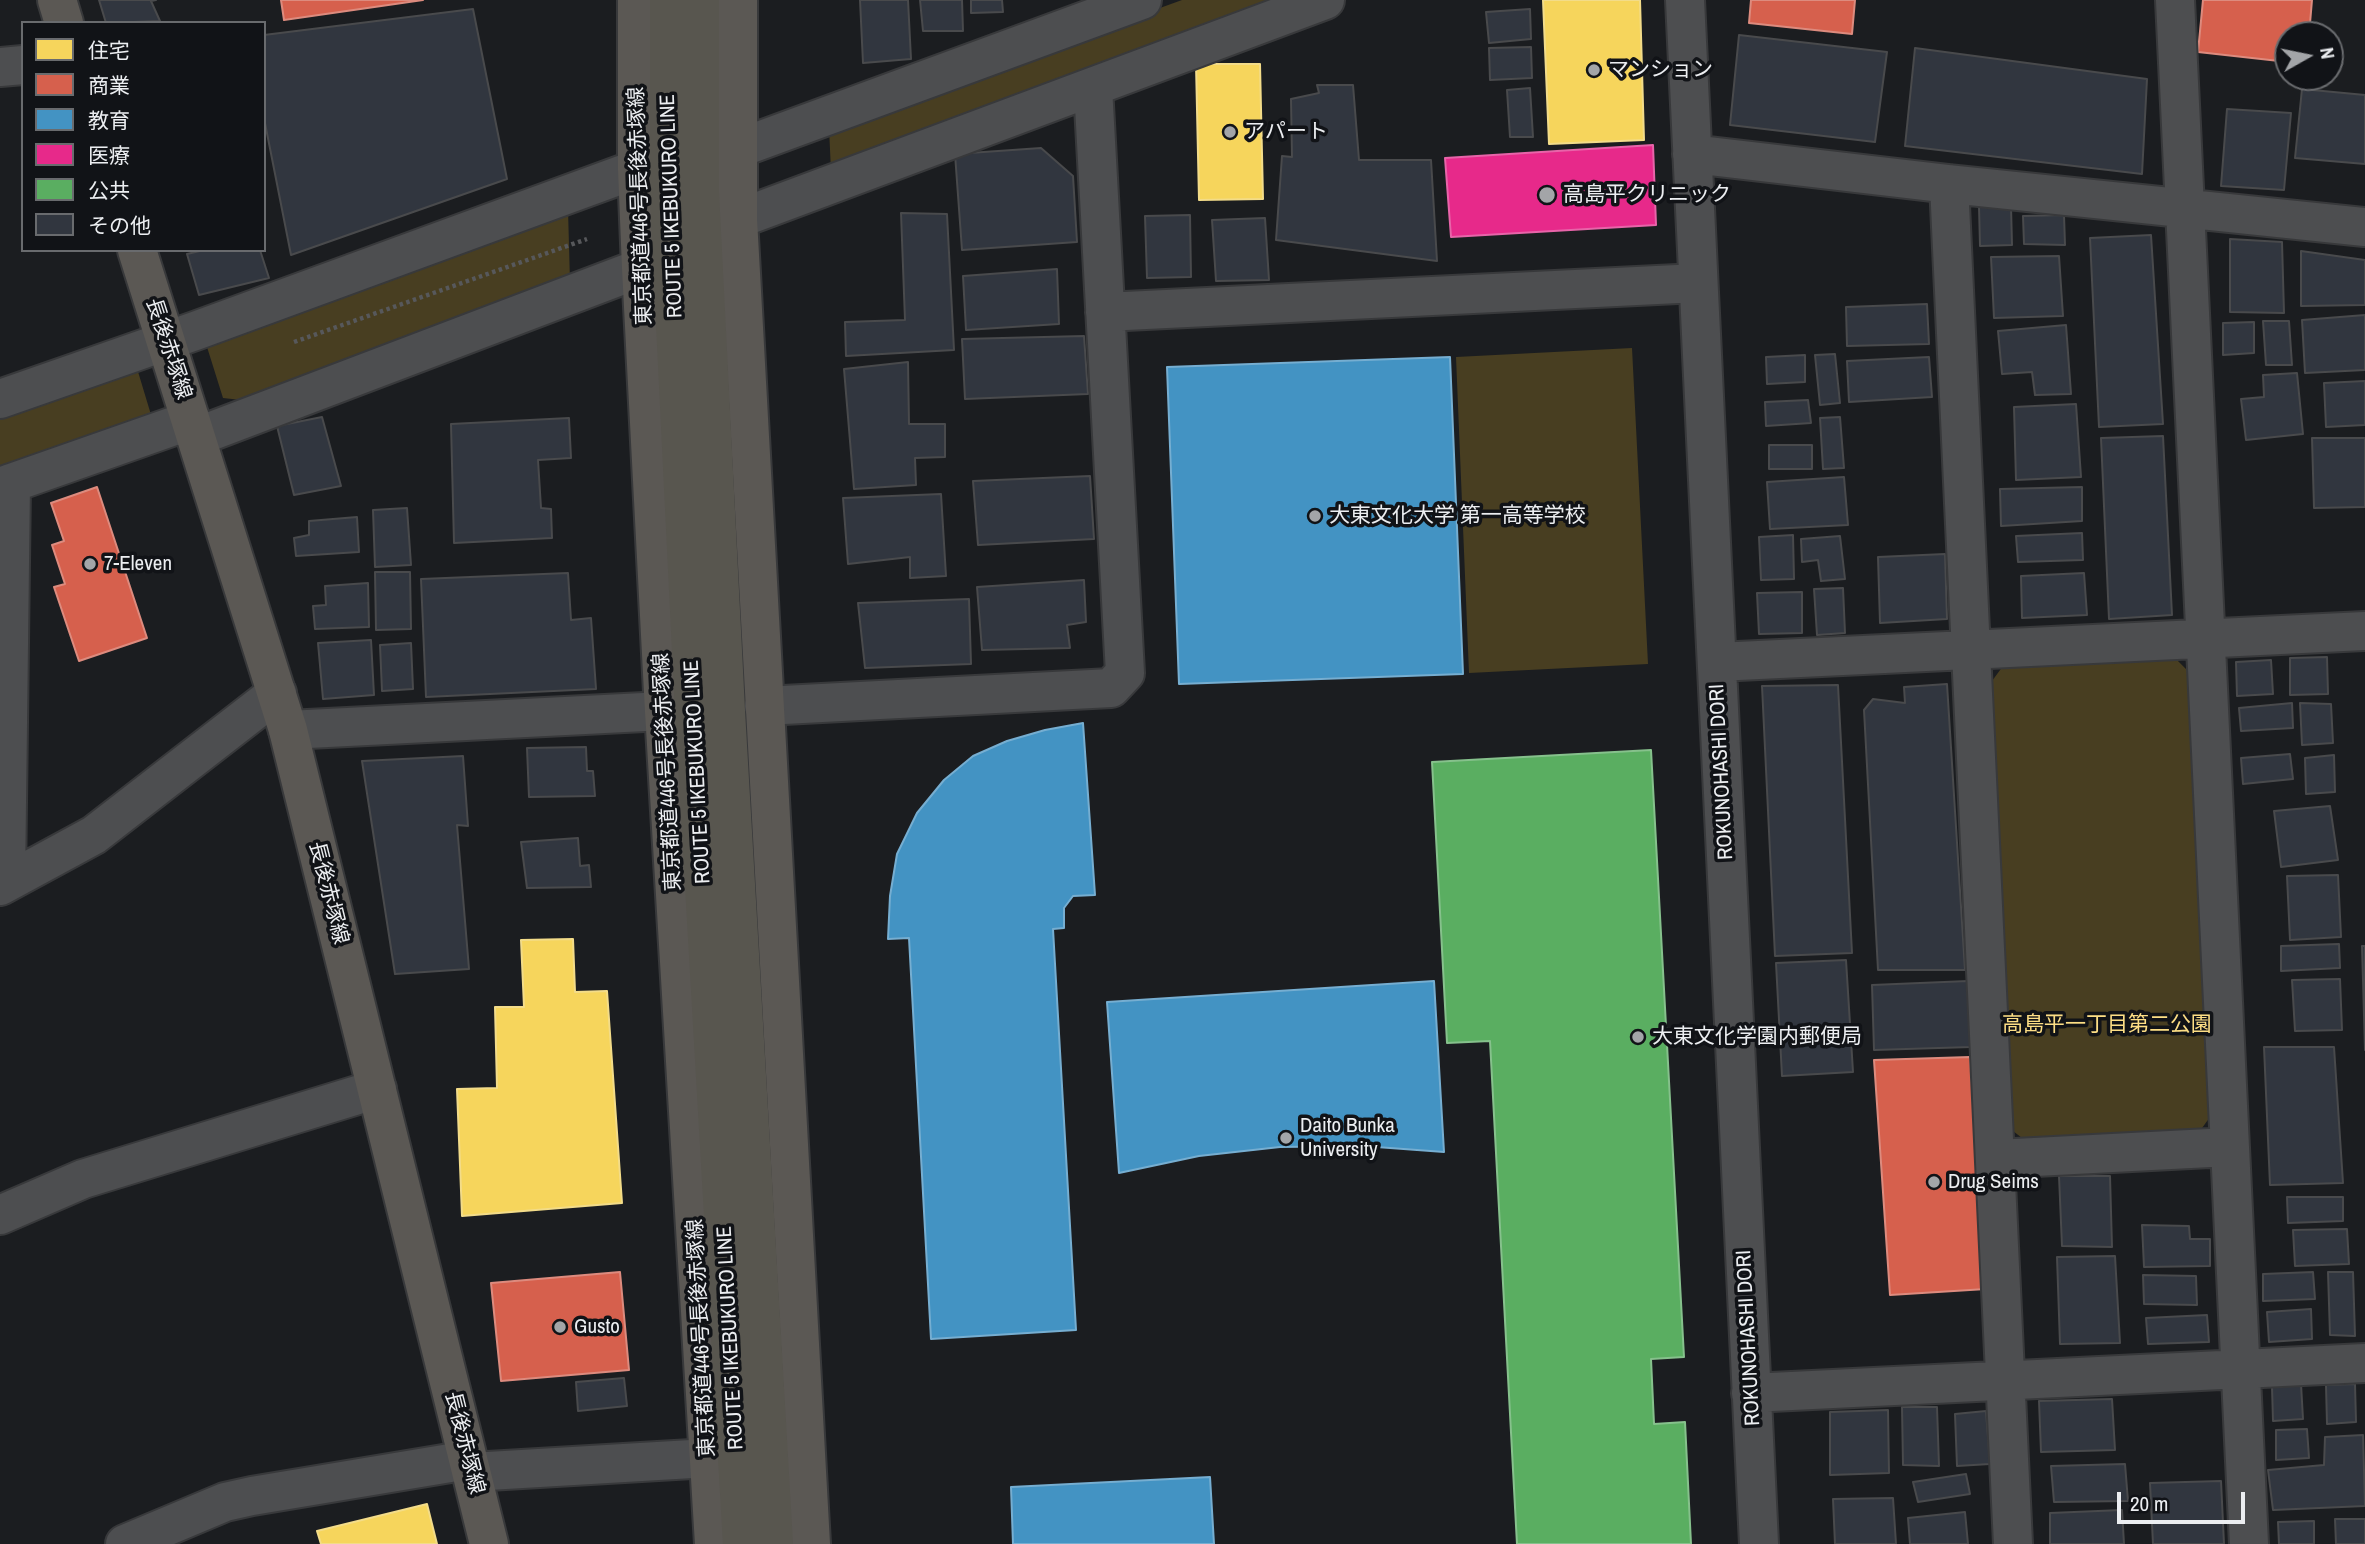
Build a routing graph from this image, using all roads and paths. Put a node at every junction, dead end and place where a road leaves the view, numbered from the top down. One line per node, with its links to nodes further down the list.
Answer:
1 (57, 0): 10 (main road)
2 (637, 0): 16 (main road, 東京都道446号長後赤塚線)
3 (669, 0): 53 (highway, ROUTE 5 IKEBUKURO LINE)
4 (700, 0): 54 (highway, ROUTE 5 IKEBUKURO LINE)
5 (738, 0): 14 (main road)
6 (1142, 0): 14 (street)
7 (1325, 0): 13 (street)
8 (1685, 0): 15 (street, ROKUNOHASHI DORI)
9 (2175, 0): 18 (street)
10 (63, 21)
11 (21, 65): 12 (street)
12 (0, 67)
13 (1093, 87): 19 (street); 25 (street)
14 (737, 149): 19 (main road)
15 (1692, 155): 17 (street); 24 (street, ROKUNOHASHI DORI)
16 (637, 169): 23 (main road, 東京都道446号長後赤塚線); 26 (street)
17 (1949, 184): 18 (street); 33 (street)
18 (2186, 208): 20 (street); 32 (street)
19 (738, 219): 36 (main road)
20 (2365, 227)
21 (587, 239): 27 (path)
22 (138, 252): 26 (main road, 長後赤塚線)
23 (641, 268): 29 (street); 37 (main road, 東京都道446号長後赤塚線)
24 (1698, 283): 25 (street); 34 (street, ROKUNOHASHI DORI)
25 (1105, 312): 36 (street)
26 (166, 342): 28 (street); 29 (main road, 長後赤塚線)
27 (286, 345)
28 (0, 399)
29 (193, 428): 30 (street); 35 (main road, 長後赤塚線)
30 (5, 485): 39 (street)
31 (2365, 631): 32 (street)
32 (2207, 638): 33 (street); 41 (street)
33 (1971, 650): 34 (street); 42 (street)
34 (1717, 662): 47 (street, ROKUNOHASHI DORI)
35 (277, 693): 38 (main road, 長後赤塚線); 39 (street)
36 (764, 706): 55 (main road)
37 (664, 711): 38 (street); 48 (main road, 東京都道446号長後赤塚線)
38 (288, 730): 40 (main road, 長後赤塚線)
39 (3, 884)
40 (377, 1089): 43 (street); 49 (main road, 長後赤塚線)
41 (2229, 1147): 42 (street); 45 (street)
42 (1996, 1159): 46 (street)
43 (0, 1215)
44 (2365, 1363): 45 (street)
45 (2241, 1369): 46 (street); 58 (street)
46 (2006, 1379): 47 (street); 57 (street)
47 (1752, 1393): 56 (street, ROKUNOHASHI DORI)
48 (709, 1458): 49 (street); 52 (main road, 東京都道446号長後赤塚線)
49 (470, 1466): 50 (street); 51 (main road, 長後赤塚線)
50 (125, 1544)
51 (489, 1544)
52 (713, 1544)
53 (743, 1544)
54 (774, 1544)
55 (811, 1544)
56 (1759, 1544)
57 (2014, 1544)
58 (2249, 1544)

